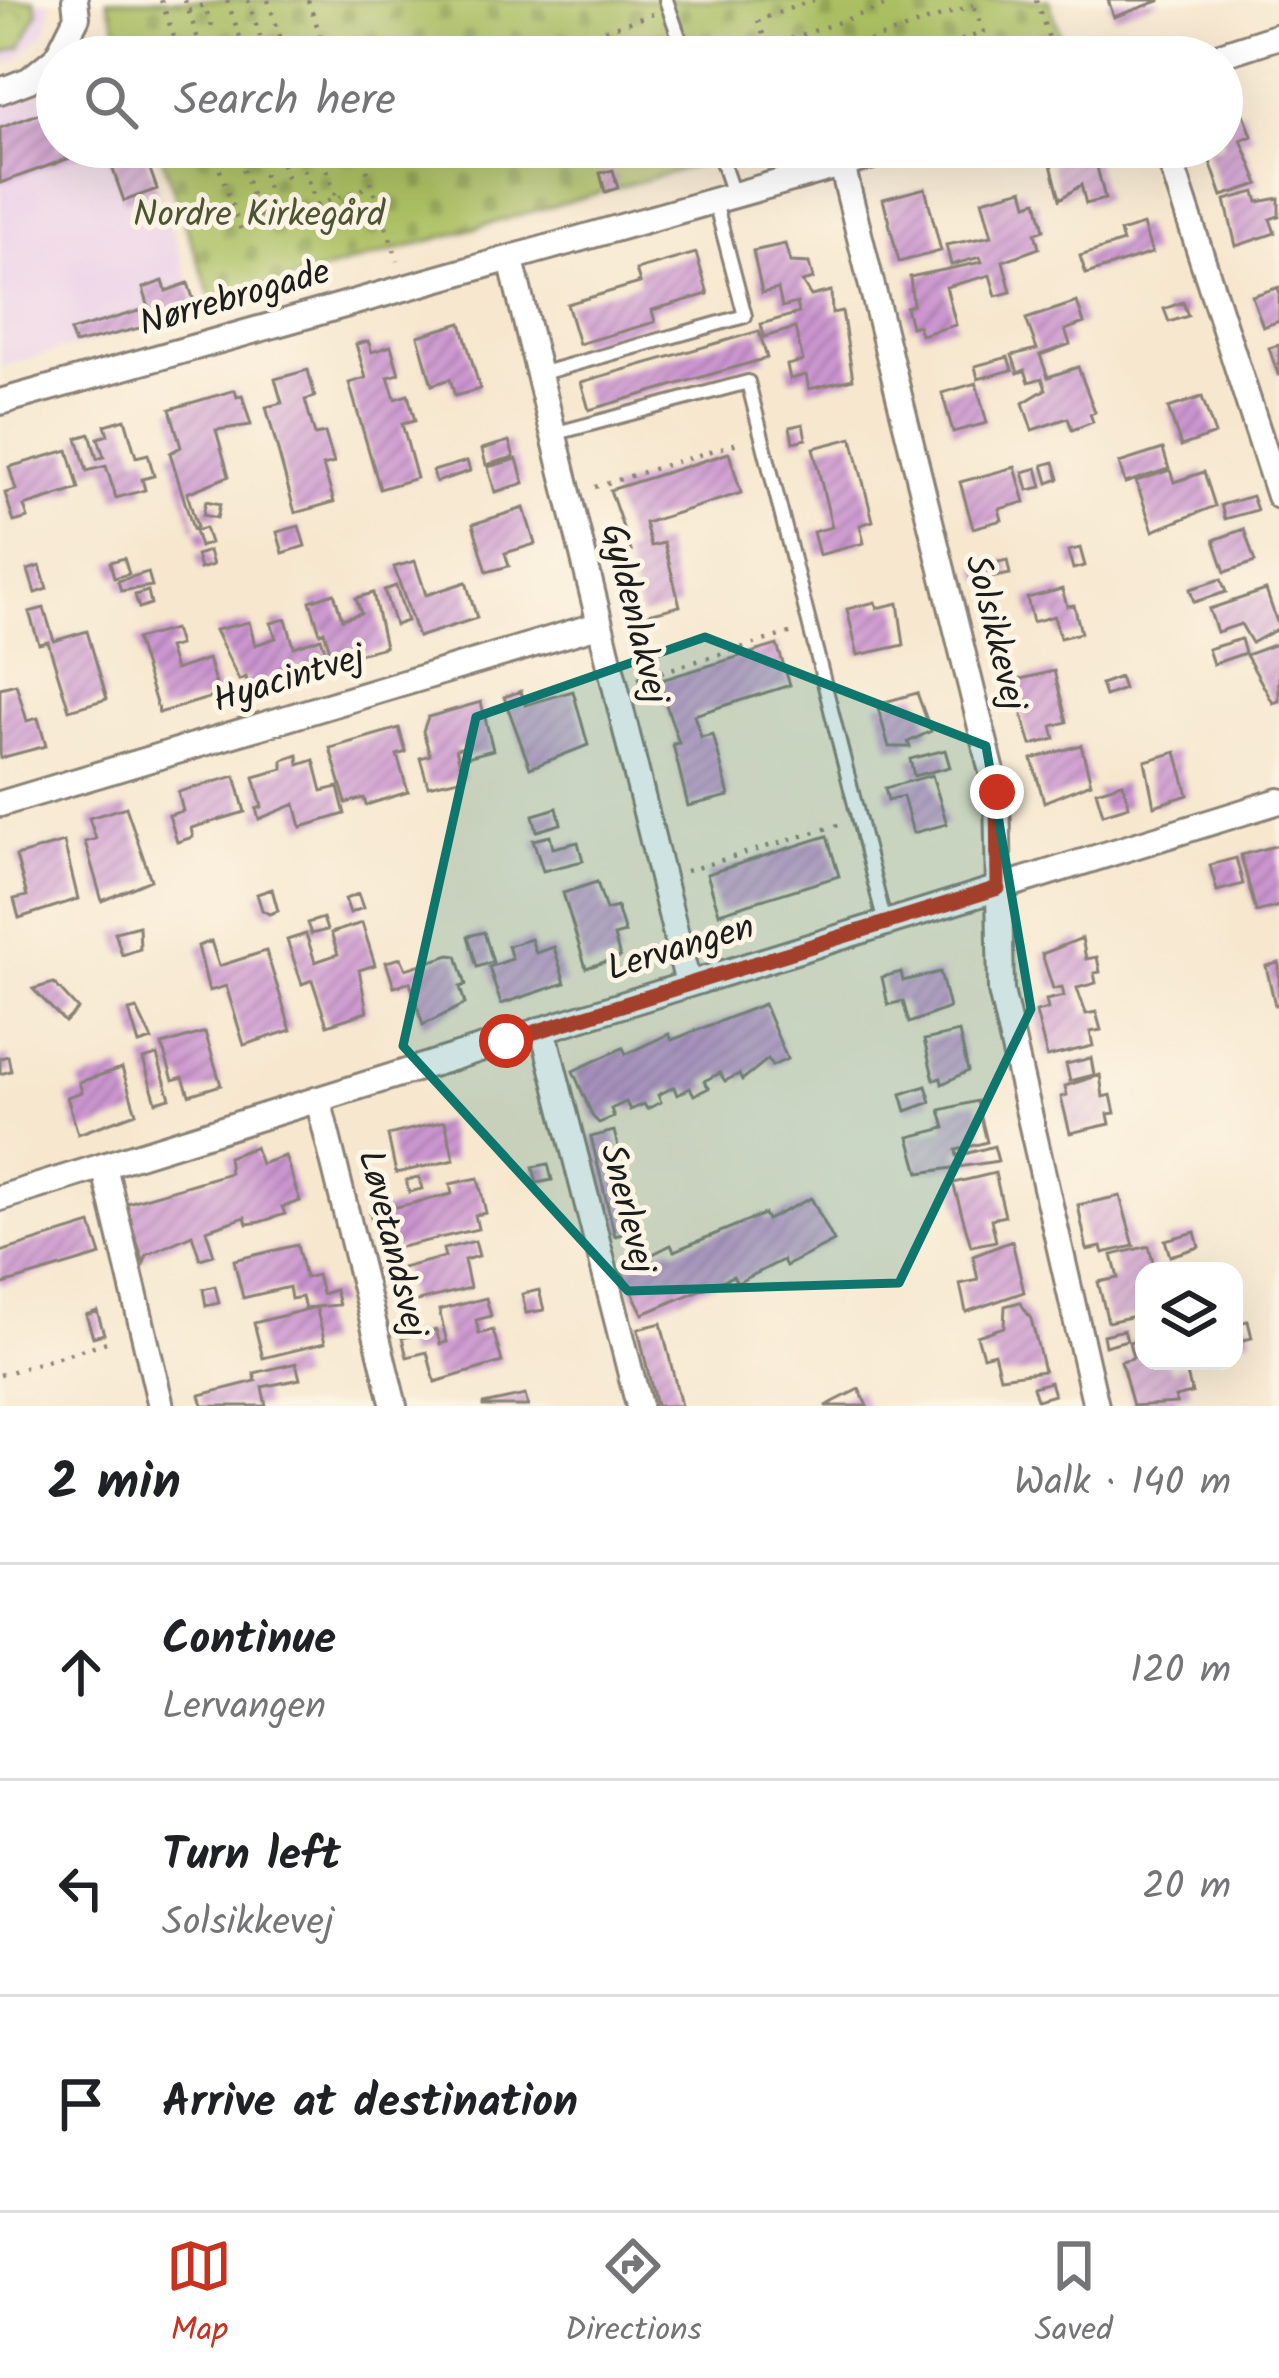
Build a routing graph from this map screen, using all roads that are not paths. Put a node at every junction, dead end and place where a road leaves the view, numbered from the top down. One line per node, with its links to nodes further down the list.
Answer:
1 (75, 0): 3 (street)
2 (668, 4): 4 (lane)
3 (68, 36)
4 (679, 36)
5 (1279, 36): 6 (street)
6 (1243, 48)
7 (36, 74): 8 (street)
8 (0, 91)
9 (720, 168): 13 (lane)
10 (832, 168): 13 (street, Nørrebrogade)
11 (843, 168): 22 (street, Solsikkevej)
12 (1173, 168): 18 (street)
13 (725, 199): 14 (street, Nørrebrogade); 15 (lane)
14 (511, 260): 15 (street, Gyldenlakvej); 16 (street, Nørrebrogade)
15 (538, 375): 17 (street, Gyldenlakvej)
16 (0, 402)
17 (553, 434): 19 (street, Gyldenlakvej); 23 (lane)
18 (1279, 496)
19 (598, 625): 21 (street, Hyacintvej); 24 (street, Gyldenlakvej)
20 (1279, 801): 22 (street, Lervangen)
21 (0, 804)
22 (998, 888): 23 (street, Lervangen); 32 (street, Solsikkevej)
23 (886, 923): 24 (street, Lervangen)
24 (688, 984): 25 (street, Lervangen)
25 (543, 1029): 26 (street, Lervangen); 31 (street, Snerlevej)
26 (318, 1099): 27 (street, Lervangen); 30 (street, Løvetandsvej)
27 (104, 1166): 28 (street, Lervangen); 29 (street)
28 (0, 1198)
29 (161, 1406)
30 (394, 1406)
31 (639, 1406)
32 (1096, 1406)

